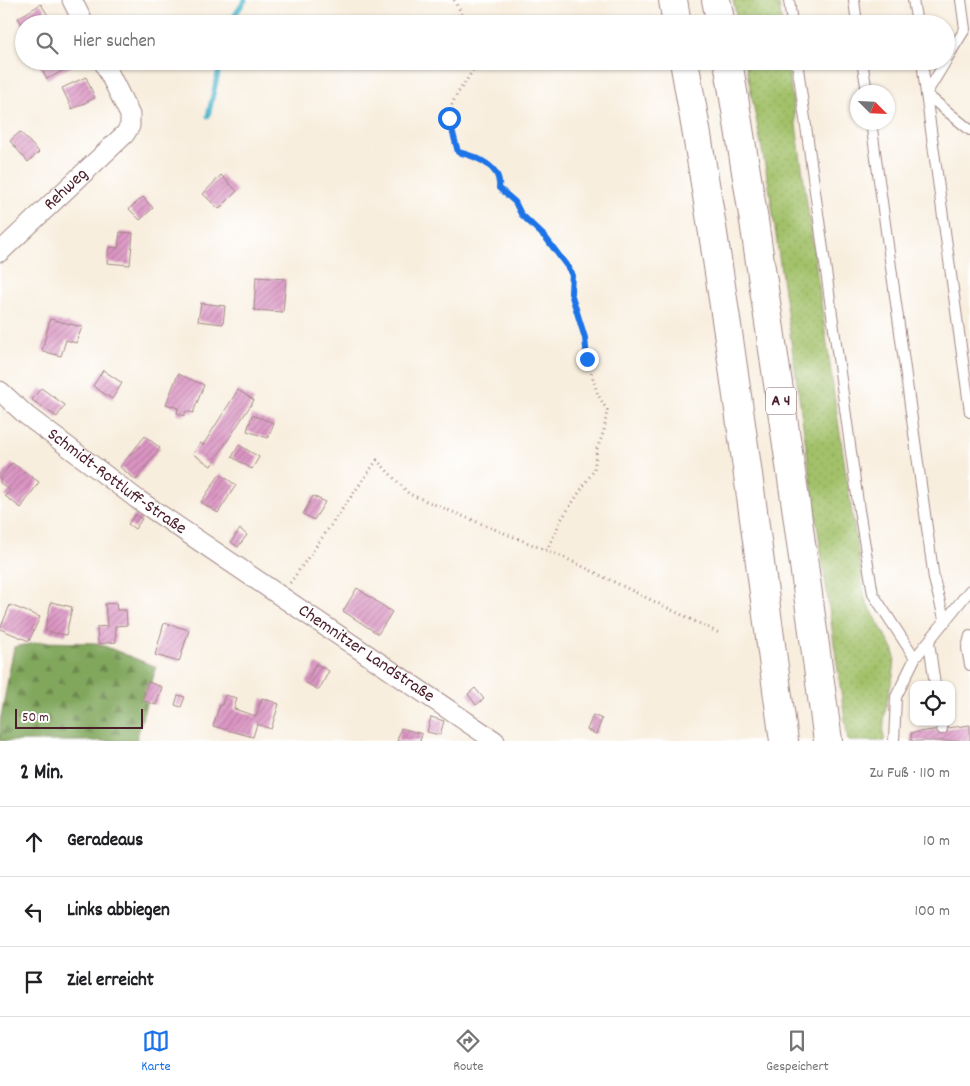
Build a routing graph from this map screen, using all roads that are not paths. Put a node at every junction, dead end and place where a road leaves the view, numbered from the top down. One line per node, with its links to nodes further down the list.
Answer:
1 (72, 0): 8 (street)
2 (673, 0): 9 (highway)
3 (716, 0): 10 (highway)
4 (789, 0): 11 (lane)
5 (854, 0): 12 (lane)
6 (913, 0): 13 (lane)
7 (961, 0): 14 (lane)
8 (80, 15)
9 (676, 15)
10 (719, 15)
11 (791, 15)
12 (856, 15)
13 (915, 15)
14 (955, 46)
15 (108, 70): 26 (street, Rehweg)
16 (686, 70): 38 (highway)
17 (729, 70): 39 (highway, A 4)
18 (798, 70): 34 (lane)
19 (863, 70): 22 (lane)
20 (923, 70): 23 (lane)
21 (941, 70): 23 (lane)
22 (866, 85)
23 (926, 94): 25 (lane); 28 (lane)
24 (872, 130): 31 (lane)
25 (970, 130)
26 (0, 252)
27 (0, 391): 29 (street, Schmidt-Rottluff-Straße)
28 (970, 412)
29 (237, 566): 37 (street, Chemnitzer Landstraße)
30 (970, 590): 31 (lane)
31 (945, 622): 33 (lane)
32 (970, 636): 35 (lane)
33 (929, 642): 34 (lane); 36 (lane)
34 (916, 658): 40 (lane)
35 (970, 665)
36 (934, 681)
37 (495, 741)
38 (784, 741)
39 (828, 741)
40 (894, 741)

